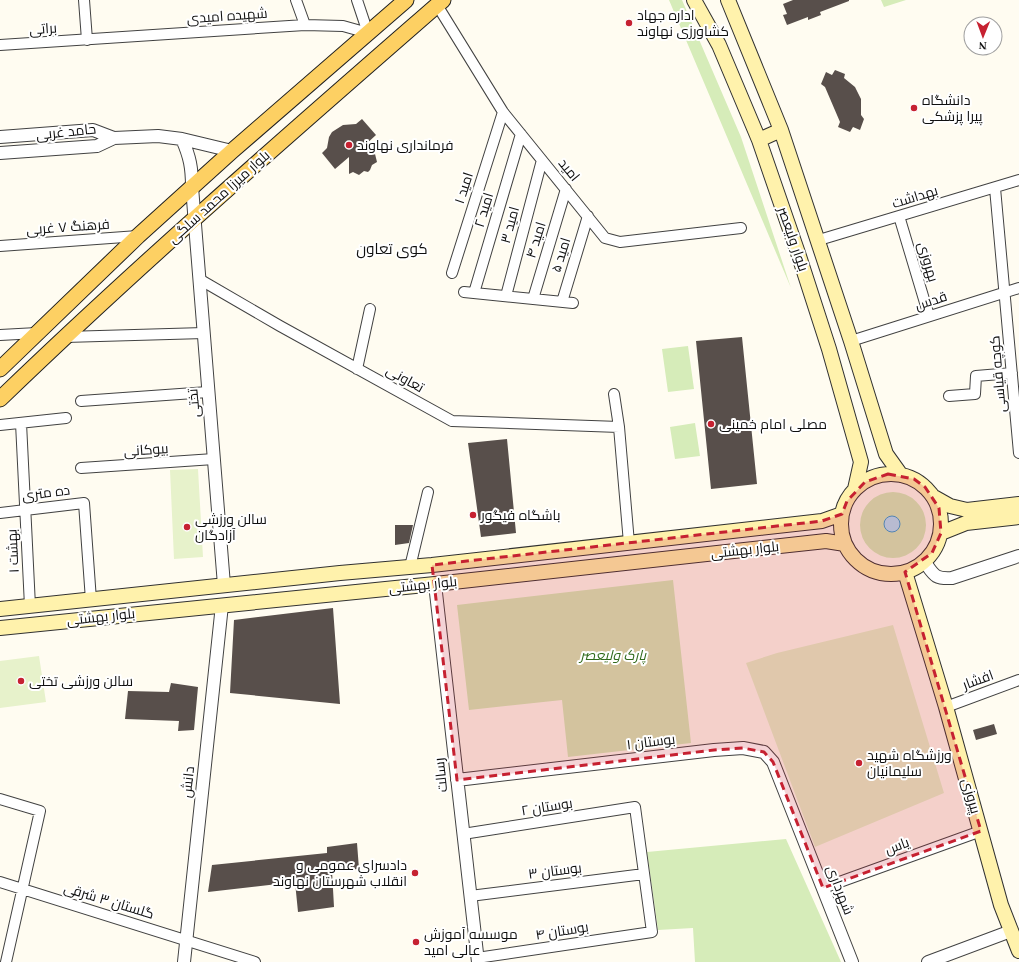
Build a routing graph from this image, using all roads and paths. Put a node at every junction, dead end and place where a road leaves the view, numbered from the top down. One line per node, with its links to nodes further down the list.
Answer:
1 (84, 0): 10 (street)
2 (296, 0): 8 (street)
3 (357, 0): 9 (street)
4 (406, 0): 9 (main road, بلوار میرزا محمد سلگی)
5 (694, 0): 18 (main road, بلوار ولیعصر)
6 (728, 0): 13 (main road, بلوار ولیعصر)
7 (440, 2): 12 (street, امید); 28 (main road, بلوار میرزا محمد سلگی)
8 (305, 25): 9 (street, شهیده امیدی); 10 (street, شهیده امیدی)
9 (368, 33): 19 (main road, بلوار میرزا محمد سلگی)
10 (87, 40): 11 (street, براتی)
11 (0, 46)
12 (502, 112): 14 (street, امید); 33 (street, امید ۱)
13 (781, 130): 18 (main road); 31 (main road, بلوار ولیعصر)
14 (521, 134): 21 (street, امید); 37 (street, امید ۲)
15 (0, 137): 16 (street, حامد غربی)
16 (114, 138): 17 (street); 20 (street, حامد غربی)
17 (182, 139): 19 (street); 23 (street, تختی)
18 (759, 140): 66 (main road, بلوار ولیعصر)
19 (232, 151): 23 (main road, بلوار میرزا محمد سلگی)
20 (0, 153)
21 (542, 160): 25 (street, امید); 37 (street, امید ۳)
22 (1019, 180): 24 (street, بهداشت)
23 (192, 187): 28 (street, تختی); 30 (main road, بلوار میرزا محمد سلگی)
24 (995, 188): 27 (street, بهداشت); 36 (street, کوچه قیاسی)
25 (566, 189): 26 (street, امید); 38 (street, امید ۴)
26 (588, 216): 29 (street, امید); 39 (street, امید ۵)
27 (899, 216): 31 (street, بهداشت); 42 (street, بهروزی)
28 (194, 219): 34 (street, تختی); 46 (main road, بلوار میرزا محمد سلگی)
29 (741, 228)
30 (138, 236): 32 (street, فرهنگ ۷ غربی); 43 (main road, بلوار میرزا محمد سلگی)
31 (818, 240): 47 (main road, بلوار ولیعصر)
32 (0, 246)
33 (452, 273)
34 (199, 278): 44 (street, تختی); 50 (street, تعاونی)
35 (1019, 288): 36 (street, قدس)
36 (1005, 292): 42 (street, قدس); 48 (street, کوچه قیاسی)
37 (506, 296): 38 (street)
38 (533, 299): 39 (street)
39 (562, 302): 40 (street)
40 (573, 303)
41 (370, 309): 50 (street)
42 (929, 316): 47 (street, قدس)
43 (37, 333): 45 (street); 49 (main road, بلوار میرزا محمد سلگی)
44 (204, 333): 46 (street); 52 (street, تختی)
45 (0, 335)
46 (65, 337): 55 (main road, بلوار میرزا محمد سلگی)
47 (851, 342): 65 (main road, بلوار ولیعصر)
48 (1014, 346): 51 (street, کوچه قیاسی)
49 (0, 369)
50 (357, 369): 61 (street, تعاونی)
51 (1012, 373): 54 (street); 57 (street, کوچه قیاسی)
52 (208, 392): 56 (street); 63 (street, تختی)
53 (614, 394): 61 (street)
54 (949, 396)
55 (0, 399)
56 (81, 401)
57 (1017, 409): 62 (street, کوچه قیاسی)
58 (66, 418): 59 (street)
59 (22, 423): 60 (street); 70 (street, بهشت ۱)
60 (0, 425)
61 (619, 427): 75 (street)
62 (1019, 453)
63 (214, 459): 64 (street, بیوکانی); 83 (street, تختی)
64 (81, 468)
65 (901, 475): 66 (main road); 68 (main road)
66 (855, 489): 72 (main road)
67 (428, 492): 80 (street)
68 (934, 497): 69 (main road); 74 (main road)
69 (1019, 504)
70 (26, 510): 71 (street, ده متری); 84 (street, ده متری); 86 (street, بهشت ۱)
71 (0, 513)
72 (842, 514): 75 (main road, بلوار بهشتی); 76 (main road)
73 (1019, 517): 74 (main road)
74 (941, 533): 78 (main road)
75 (629, 543): 79 (main road, بلوار بهشتی)
76 (845, 544): 81 (main road); 82 (main road, بلوار بهشتی)
77 (1019, 556): 78 (street)
78 (924, 561): 81 (main road)
79 (432, 565): 80 (main road, بلوار بهشتی); 82 (main road)
80 (410, 568): 83 (main road, بلوار بهشتی)
81 (905, 572): 90 (main road, پیروزی)
82 (435, 584): 85 (main road, بلوار بهشتی); 91 (street, رسالت)
83 (224, 586): 84 (main road, بلوار بهشتی); 85 (main road)
84 (91, 600): 86 (main road, بلوار بهشتی)
85 (222, 605): 88 (main road, بلوار بهشتی); 102 (street, دانش)
86 (30, 606): 87 (main road, بلوار بهشتی)
87 (0, 610)
88 (0, 628)
89 (1019, 680): 90 (street, افشار)
90 (946, 707): 94 (main road, پیروزی)
91 (457, 780): 93 (street, بوستان ۱); 95 (street, رسالت)
92 (0, 798): 99 (street)
93 (800, 829): 98 (street, شهرداری)
94 (981, 831): 98 (street, یاس); 101 (main road, پیروزی)
95 (463, 834): 96 (street, بوستان ۲); 100 (street, رسالت)
96 (644, 874): 100 (street, بوستان ۳); 105 (street, بوستان ۴)
97 (0, 882): 99 (street, گلستان ۳ شرقی)
98 (823, 888): 109 (street, شهرداری)
99 (23, 889): 102 (street, گلستان ۳ شرقی); 106 (street)
100 (470, 896): 105 (street, رسالت)
101 (1015, 929): 103 (main road, پیروزی); 110 (street)
102 (186, 940): 107 (street, دانش); 108 (street, گلستان ۳ شرقی)
103 (1019, 951)
104 (0, 960): 106 (street)
105 (477, 960)
106 (6, 962)
107 (184, 962)
108 (255, 962)
109 (852, 962)
110 (928, 962)

